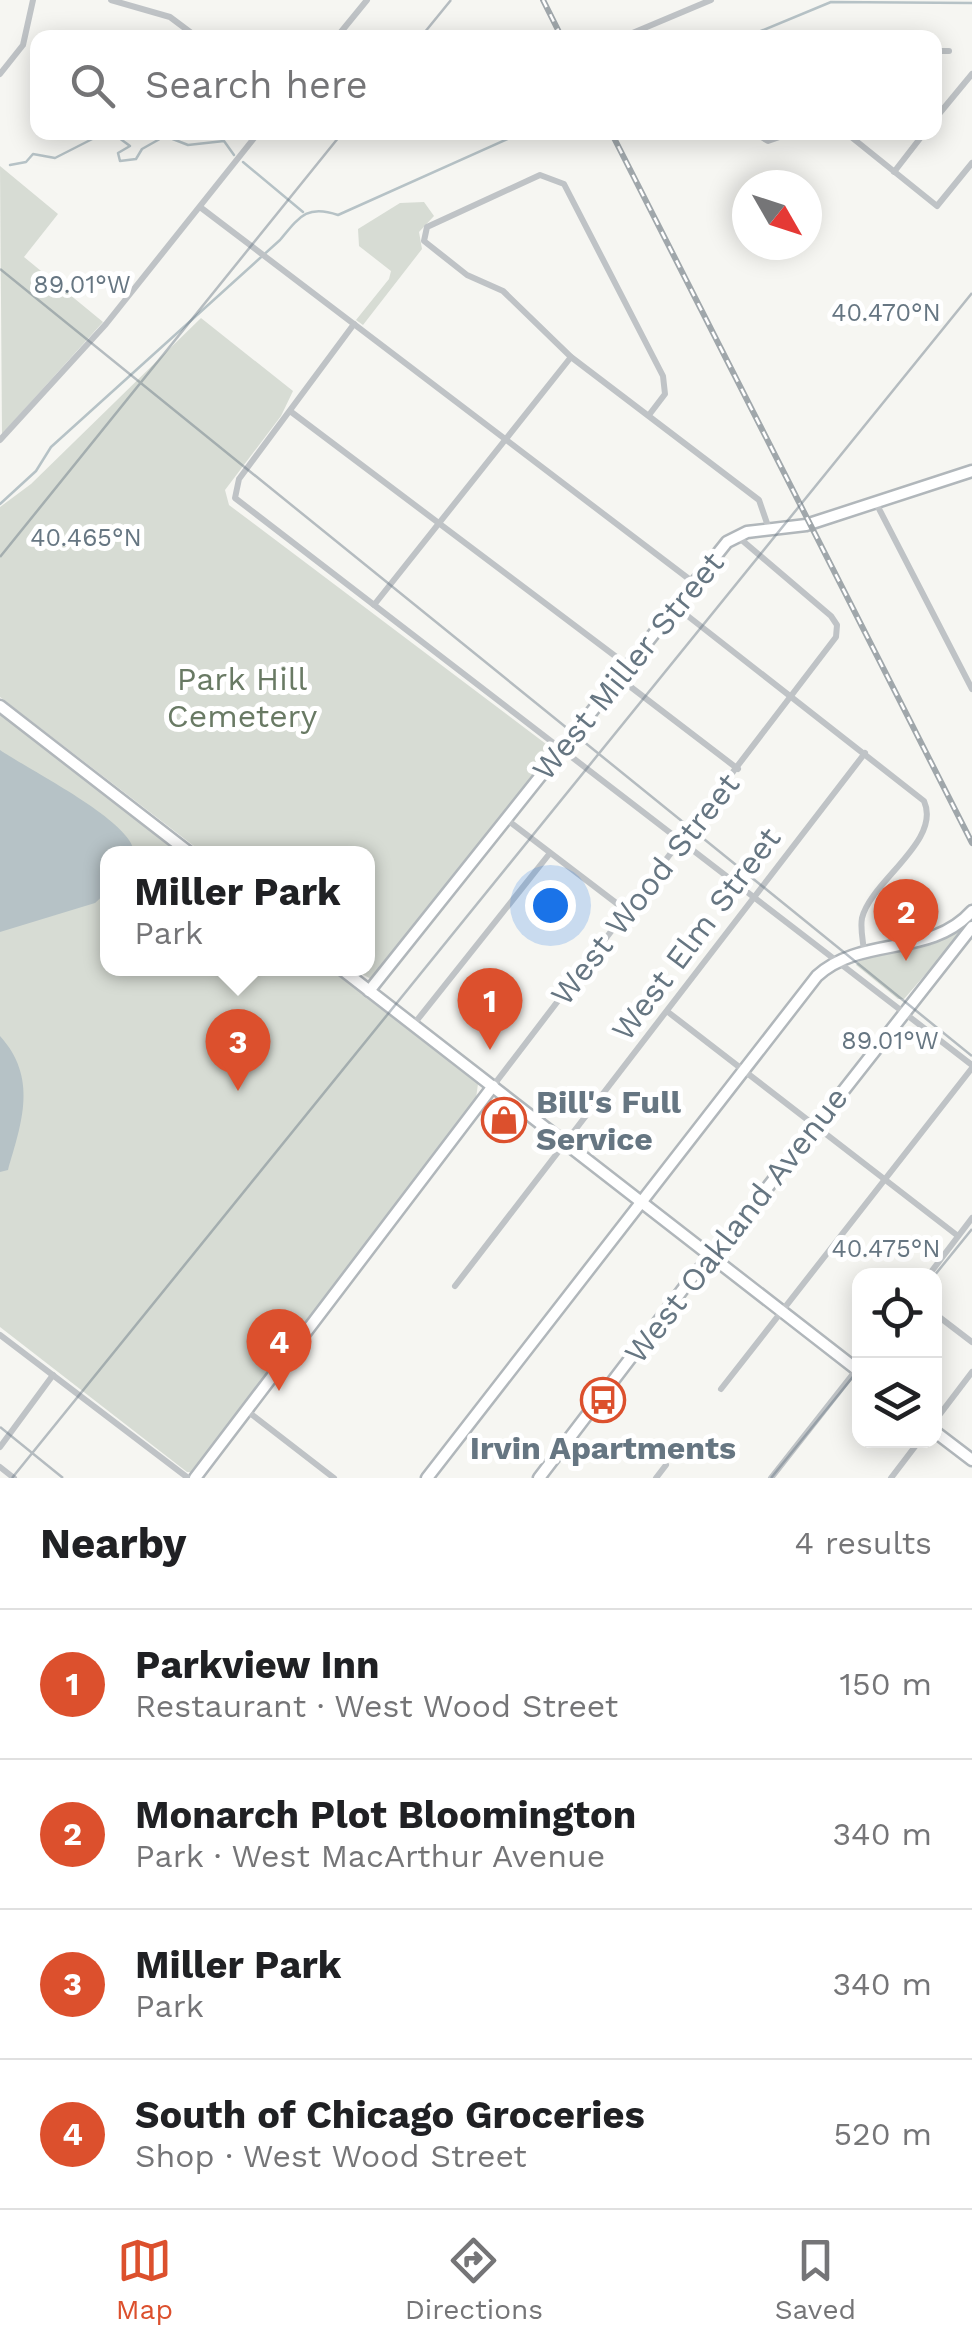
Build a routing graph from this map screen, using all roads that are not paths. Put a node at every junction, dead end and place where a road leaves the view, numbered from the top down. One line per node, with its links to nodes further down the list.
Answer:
1 (33, 0): 11 (street)
2 (111, 0): 5 (street)
3 (367, 0): 7 (street)
4 (711, 0): 8 (street)
5 (130, 2): 6 (street)
6 (187, 30)
7 (343, 30)
8 (638, 30)
9 (942, 51): 10 (street)
10 (949, 51)
11 (0, 74)
12 (972, 74): 13 (street)
13 (942, 110)
14 (254, 140): 19 (street)
15 (855, 140): 18 (street)
16 (919, 140): 18 (street)
17 (972, 163): 18 (street)
18 (894, 172)
19 (200, 207): 20 (street); 24 (street)
20 (354, 324): 22 (street); 25 (street)
21 (570, 358): 23 (street); 23 (street); 25 (street)
22 (290, 412): 28 (street); 32 (street)
23 (649, 415): 29 (street)
24 (0, 440)
25 (504, 440): 28 (street); 31 (street)
26 (972, 471): 27 (main road, West Miller Street)
27 (876, 503): 29 (main road, West Miller Street); 36 (street)
28 (440, 522): 32 (street); 34 (street)
29 (770, 530): 30 (main road, West Miller Street)
30 (736, 536): 31 (main road, West Miller Street); 37 (street, West Wood Street)
31 (693, 582): 33 (main road, West Miller Street)
32 (374, 605): 39 (street)
33 (674, 606): 34 (main road, West Miller Street); 37 (street)
34 (627, 666): 35 (main road, West Miller Street)
35 (618, 677): 39 (main road, West Miller Street); 41 (street)
36 (972, 690)
37 (792, 696): 40 (street); 41 (street, West Wood Street)
38 (0, 706): 44 (main road)
39 (562, 748): 42 (main road, West Miller Street); 43 (street)
40 (864, 753): 46 (street, West Elm Street); 50 (street)
41 (738, 768): 43 (street, West Wood Street)
42 (506, 818): 45 (street); 53 (main road, West Miller Street)
43 (683, 841): 46 (street); 48 (street, West Wood Street)
44 (181, 846)
45 (550, 853): 48 (street); 56 (street)
46 (756, 896): 51 (street); 55 (street, West Elm Street)
47 (972, 911): 50 (main road)
48 (628, 912): 59 (street, West Wood Street)
49 (972, 927): 54 (main road, West Oakland Avenue)
50 (864, 951): 51 (main road)
51 (839, 960): 54 (street); 58 (main road)
52 (350, 976): 53 (main road)
53 (370, 991): 56 (main road)
54 (903, 1010): 57 (street); 60 (main road, West Oakland Avenue)
55 (668, 1012): 58 (street); 61 (street, West Elm Street)
56 (414, 1026): 59 (main road)
57 (972, 1067): 62 (street)
58 (742, 1070): 60 (street); 63 (main road)
59 (493, 1086): 61 (main road); 78 (main road, West Wood Street)
60 (814, 1126): 62 (street); 66 (main road, West Oakland Avenue)
61 (566, 1143): 63 (main road); 68 (street, West Elm Street)
62 (885, 1180): 65 (street); 69 (street)
63 (640, 1201): 66 (main road); 89 (main road)
64 (972, 1218): 65 (street)
65 (958, 1236): 67 (street)
66 (712, 1256): 69 (main road); 90 (main road, West Oakland Avenue)
67 (934, 1268)
68 (455, 1286)
69 (782, 1311): 73 (main road); 77 (street)
70 (942, 1319): 72 (street)
71 (0, 1335): 75 (street)
72 (972, 1342)
73 (852, 1364)
74 (972, 1372): 79 (street)
75 (53, 1376): 81 (street); 87 (street)
76 (852, 1376): 92 (street)
77 (721, 1389)
78 (246, 1410): 87 (main road, West Wood Street); 88 (street)
79 (942, 1411)
80 (942, 1436): 83 (main road)
81 (0, 1447)
82 (914, 1448): 93 (street)
83 (972, 1460)
84 (666, 1466): 91 (street)
85 (0, 1467): 86 (street)
86 (14, 1478)
87 (192, 1478)
88 (334, 1478)
89 (427, 1478)
90 (539, 1478)
91 (656, 1478)
92 (771, 1478)
93 (890, 1478)

